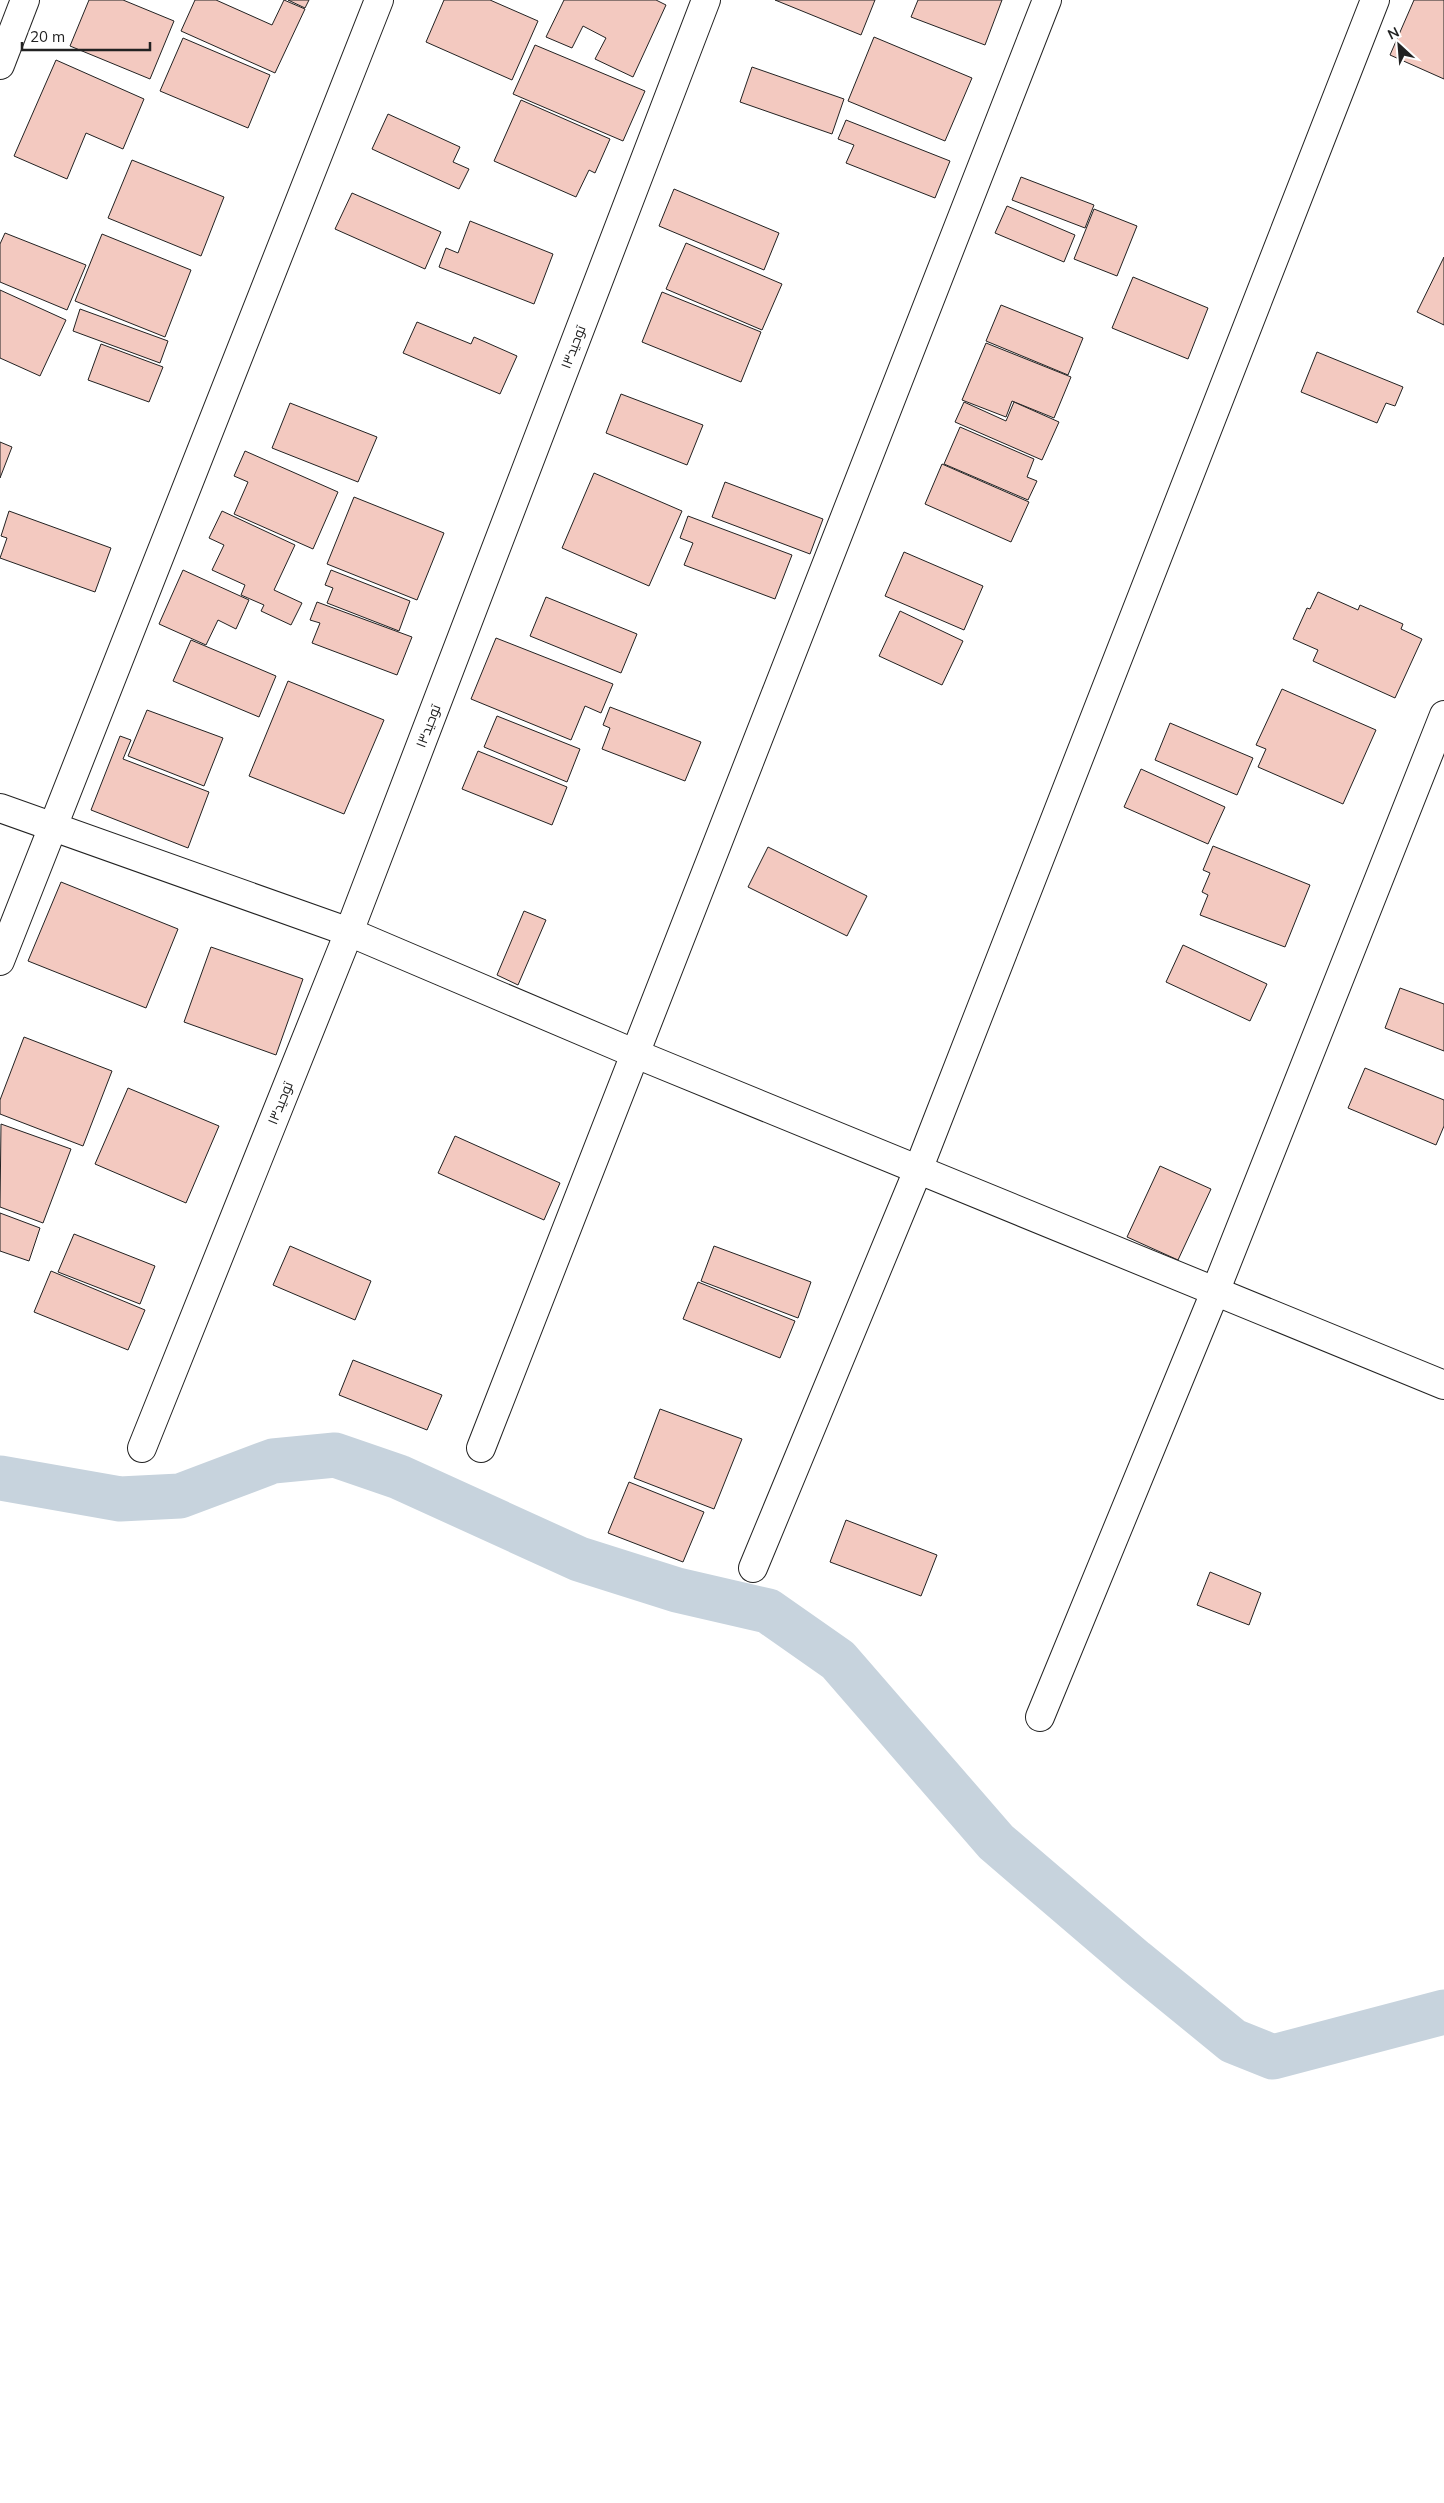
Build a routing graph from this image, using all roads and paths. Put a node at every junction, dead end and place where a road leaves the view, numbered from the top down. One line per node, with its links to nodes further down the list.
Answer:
1 (25, 0): 6 (street)
2 (379, 0): 9 (street)
3 (706, 0): 10 (street, توحید۱۳)
4 (1047, 0): 12 (street)
5 (1375, 0): 13 (street)
6 (0, 65)
7 (1444, 715): 14 (street)
8 (0, 808): 9 (street)
9 (52, 826): 10 (street); 11 (street)
10 (349, 932): 12 (street); 16 (street, توحید۱۳)
11 (0, 961)
12 (636, 1054): 13 (street); 17 (street)
13 (918, 1170): 14 (street); 18 (street)
14 (1215, 1292): 15 (street); 19 (street)
15 (1444, 1385)
16 (142, 1448)
17 (481, 1448)
18 (753, 1568)
19 (1040, 1717)

